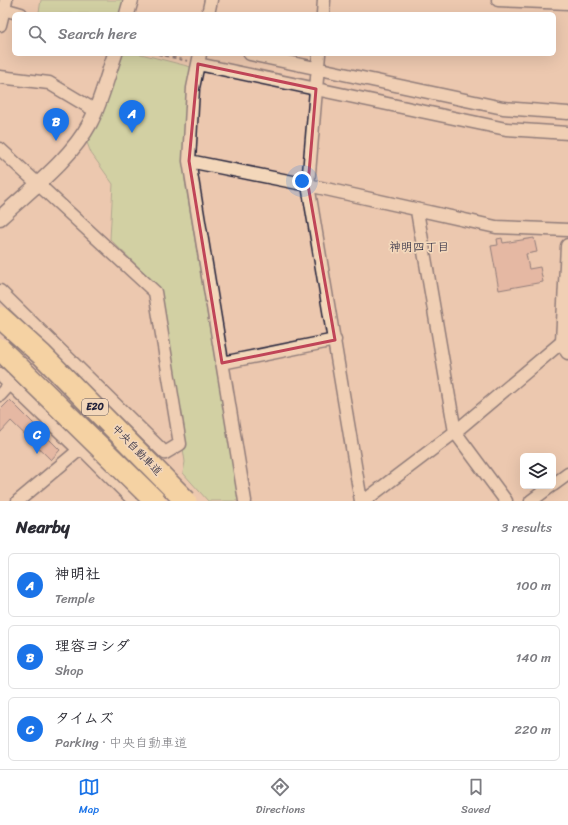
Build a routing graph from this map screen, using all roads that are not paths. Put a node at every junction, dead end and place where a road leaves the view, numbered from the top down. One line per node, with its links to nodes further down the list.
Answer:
1 (131, 0): 8 (street)
2 (211, 0): 9 (street)
3 (324, 0): 10 (street)
4 (498, 0): 5 (street)
5 (568, 3)
6 (3, 5): 7 (street); 11 (street)
7 (17, 12)
8 (128, 12)
9 (208, 12)
10 (323, 12)
11 (0, 24)
12 (114, 56): 19 (street)
13 (260, 56): 16 (street)
14 (319, 56): 16 (street)
15 (199, 59): 18 (street); 23 (street)
16 (318, 68): 18 (street); 20 (street)
17 (0, 77): 19 (street)
18 (316, 89): 21 (street); 25 (street)
19 (96, 111): 24 (street)
20 (568, 113)
21 (568, 133)
22 (0, 149): 24 (street)
23 (189, 161): 25 (street); 35 (street)
24 (37, 184): 27 (street); 39 (street)
25 (308, 185): 26 (street); 32 (street)
26 (417, 211): 28 (street); 40 (street)
27 (0, 218)
28 (568, 230)
29 (568, 246): 33 (street)
30 (0, 291): 39 (street)
31 (0, 317): 48 (highway, 中央自動車道 / E20, bridge)
32 (335, 340): 35 (street); 50 (street)
33 (565, 346): 40 (street)
34 (0, 349): 47 (highway, 中央自動車道 / E20, bridge)
35 (222, 363): 49 (street)
36 (0, 374): 37 (street)
37 (10, 384): 38 (street); 41 (street)
38 (0, 395)
39 (121, 408): 41 (street)
40 (455, 432): 50 (street); 51 (street)
41 (82, 451): 45 (street); 46 (street)
42 (568, 474): 43 (street)
43 (556, 482)
44 (547, 489): 52 (street)
45 (21, 500)
46 (134, 501)
47 (155, 501)
48 (186, 501)
49 (245, 501)
50 (363, 501)
51 (506, 501)
52 (531, 501)

